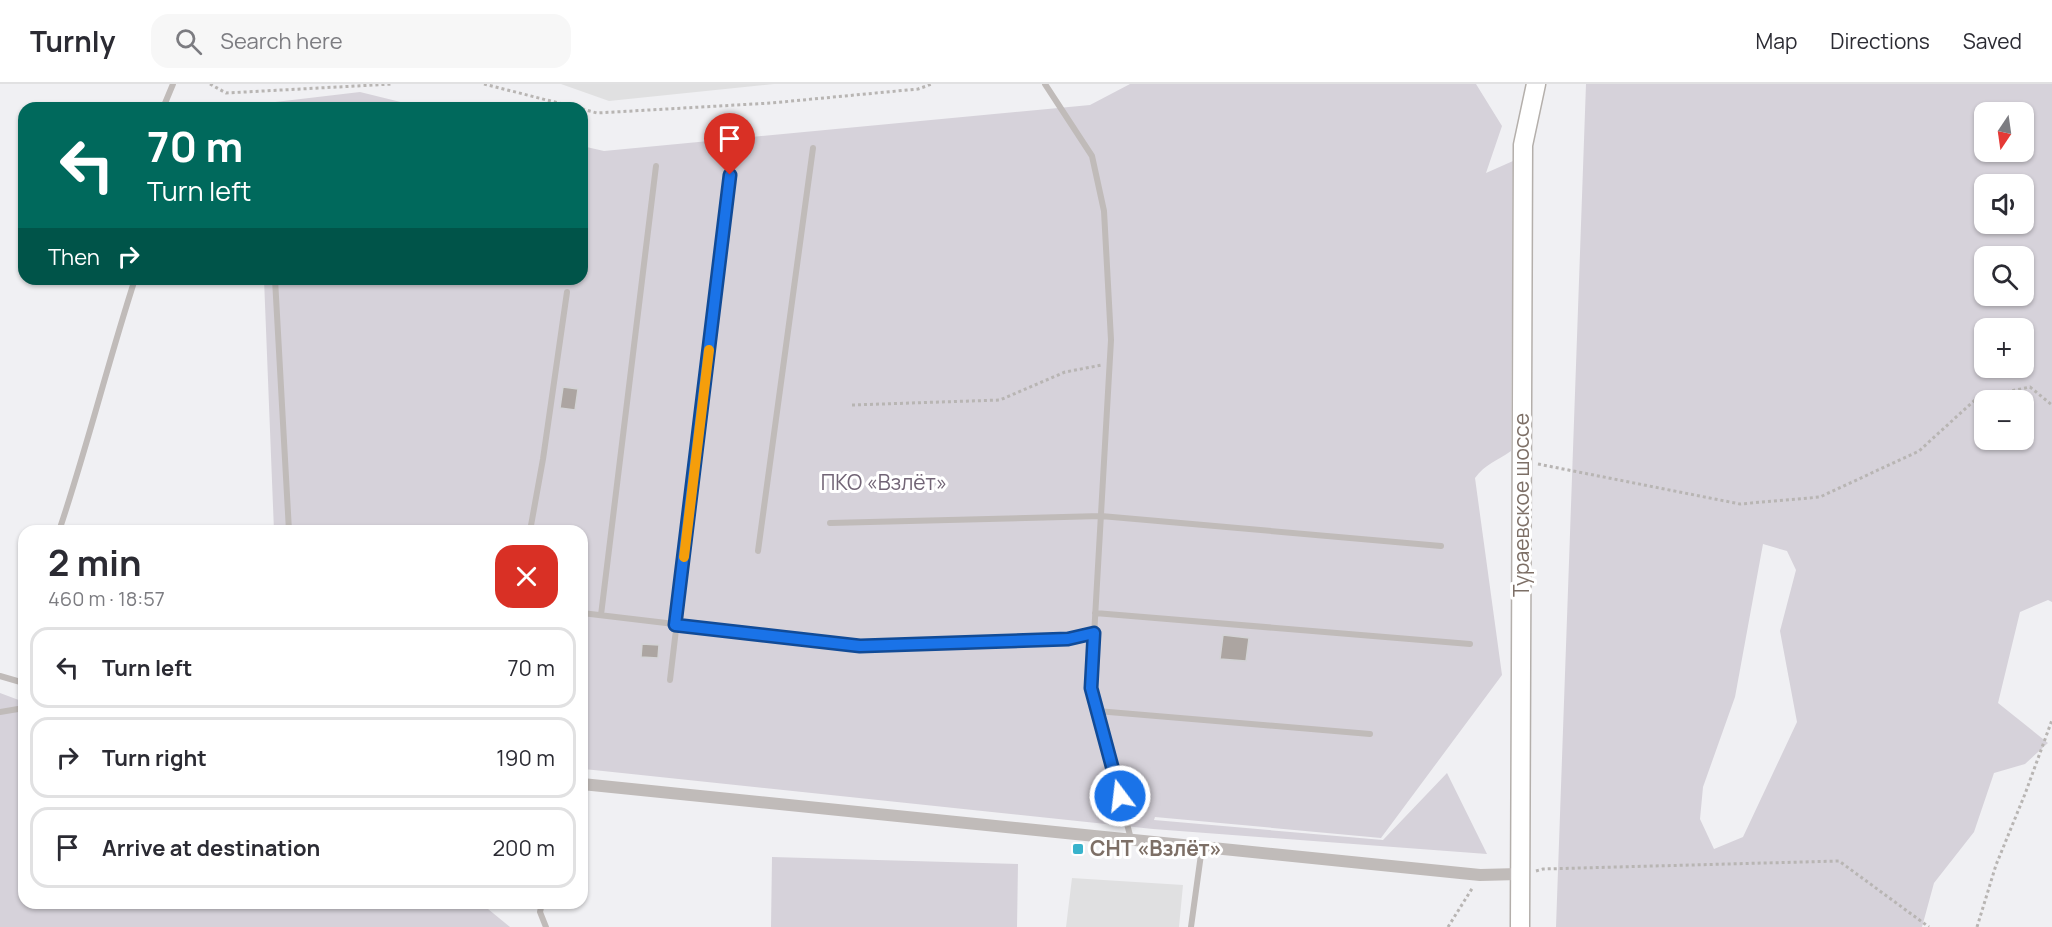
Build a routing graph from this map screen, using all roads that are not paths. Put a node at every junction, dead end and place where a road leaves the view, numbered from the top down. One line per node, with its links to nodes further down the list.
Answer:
1 (173, 84): 4 (lane)
2 (1045, 84): 11 (lane)
3 (1536, 84): 34 (main road, Тураевское шоссе)
4 (166, 102)
5 (813, 147): 17 (lane)
6 (733, 151): 21 (lane)
7 (656, 166): 20 (lane)
8 (133, 285): 13 (lane)
9 (275, 285): 14 (lane)
10 (567, 292): 15 (lane)
11 (1101, 516): 12 (lane); 16 (lane); 18 (lane)
12 (830, 523)
13 (61, 525)
14 (289, 525)
15 (531, 525)
16 (1441, 546)
17 (759, 551)
18 (1095, 613): 22 (lane); 23 (lane)
19 (588, 614): 20 (lane)
20 (601, 615): 21 (lane)
21 (675, 625): 22 (lane); 25 (lane)
22 (1094, 633): 28 (lane)
23 (1470, 644)
24 (0, 676): 26 (lane)
25 (670, 680)
26 (18, 681)
27 (18, 709): 29 (lane)
28 (1097, 711): 30 (lane); 32 (lane)
29 (0, 712)
30 (1371, 734)
31 (588, 785): 32 (street)
32 (1132, 840): 33 (street)
33 (1202, 847): 34 (street); 37 (lane)
34 (1519, 874): 38 (main road, Тураевское шоссе)
35 (541, 909): 36 (lane)
36 (546, 927)
37 (1191, 927)
38 (1520, 927)

